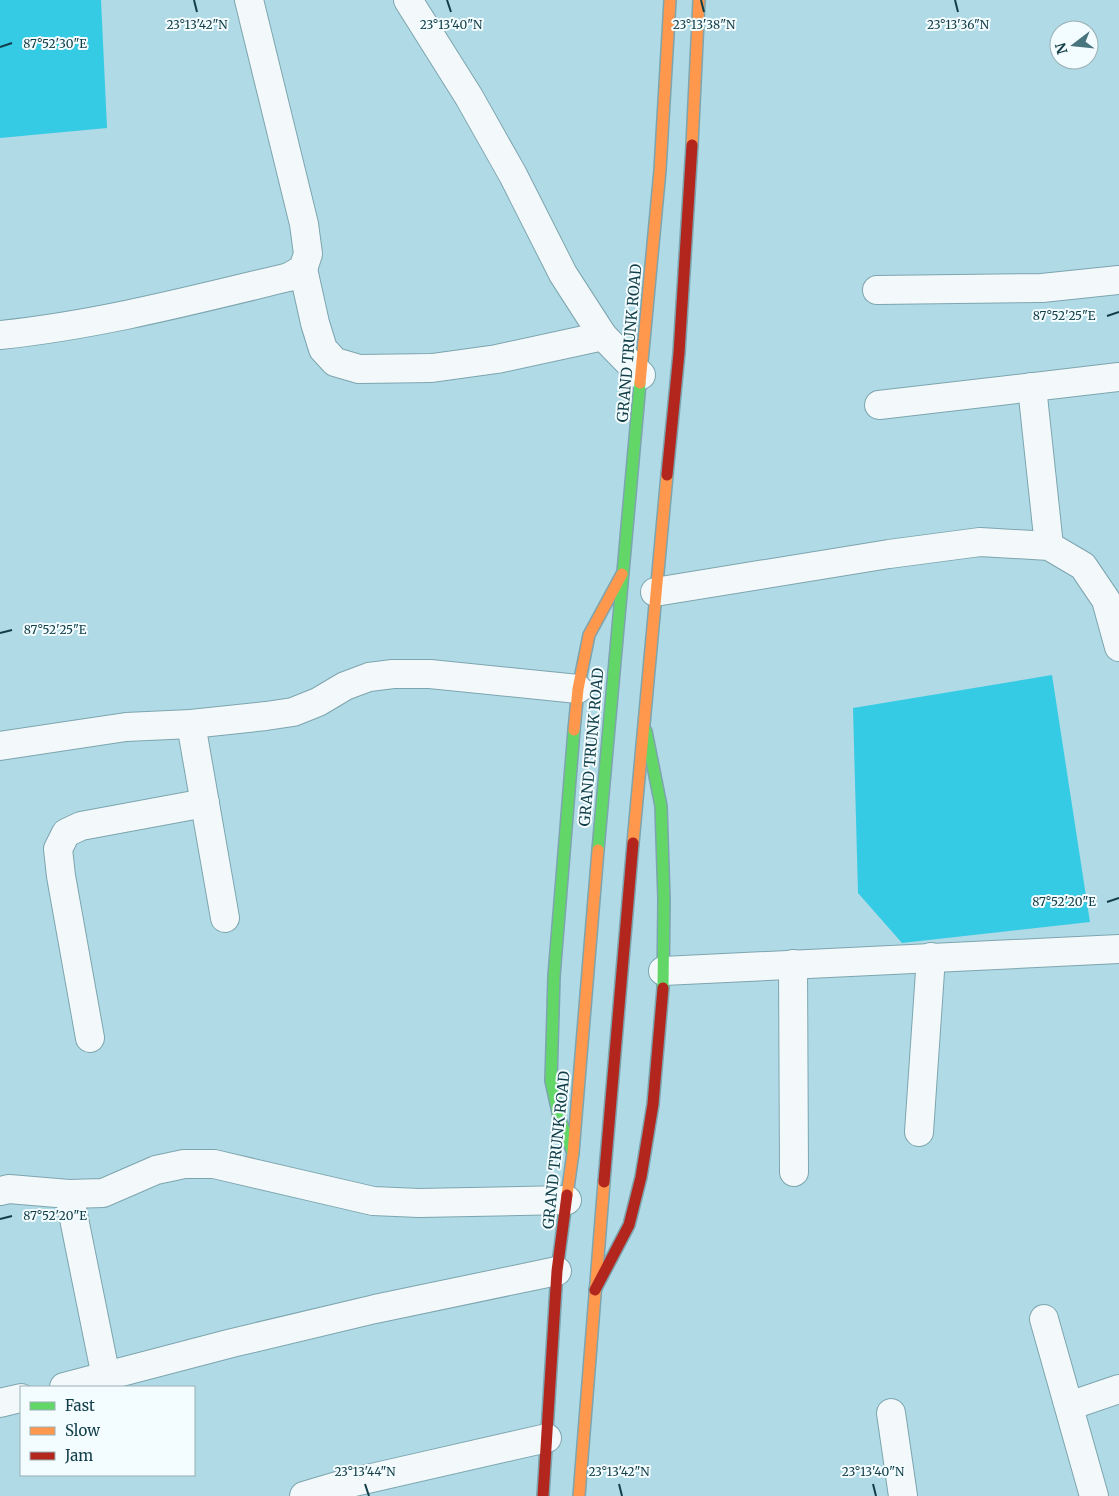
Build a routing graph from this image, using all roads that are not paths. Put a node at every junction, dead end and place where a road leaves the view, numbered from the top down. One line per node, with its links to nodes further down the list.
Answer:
1 (250, 0): 5 (street)
2 (408, 0): 9 (street)
3 (670, 0): 10 (main road, GRAND TRUNK ROAD)
4 (699, 0): 16 (main road)
5 (303, 268): 8 (street); 9 (street)
6 (1119, 280): 7 (street)
7 (877, 290)
8 (0, 335)
9 (603, 336): 10 (street)
10 (641, 375): 15 (main road, GRAND TRUNK ROAD)
11 (1119, 377): 12 (street)
12 (1032, 387): 13 (street); 14 (street)
13 (879, 405)
14 (1049, 546): 16 (street); 17 (street)
15 (622, 574): 19 (main road); 31 (main road, GRAND TRUNK ROAD)
16 (655, 592): 20 (main road)
17 (1112, 598): 18 (street)
18 (1119, 647)
19 (578, 689): 21 (street); 31 (main road)
20 (644, 720): 28 (main road); 37 (main road)
21 (191, 724): 22 (street); 23 (street)
22 (0, 746)
23 (205, 804): 24 (street); 29 (street)
24 (225, 918)
25 (1119, 949): 26 (street)
26 (931, 957): 27 (street); 30 (street)
27 (793, 964): 28 (street); 32 (street)
28 (663, 970): 37 (main road)
29 (90, 1038)
30 (919, 1132)
31 (573, 1153): 35 (main road, GRAND TRUNK ROAD)
32 (794, 1172)
33 (0, 1191): 34 (street)
34 (69, 1194): 35 (street); 39 (street)
35 (567, 1200): 36 (main road, GRAND TRUNK ROAD)
36 (557, 1272): 39 (street); 46 (main road, GRAND TRUNK ROAD)
37 (594, 1291): 49 (main road)
38 (1044, 1318): 44 (street)
39 (106, 1377): 40 (street)
40 (68, 1386)
41 (1119, 1389): 44 (street)
42 (20, 1398): 43 (street)
43 (0, 1403)
44 (1069, 1406): 51 (street)
45 (891, 1413): 50 (street)
46 (547, 1438): 47 (street); 48 (main road, GRAND TRUNK ROAD)
47 (304, 1496)
48 (543, 1496)
49 (579, 1496)
50 (903, 1496)
51 (1094, 1496)

